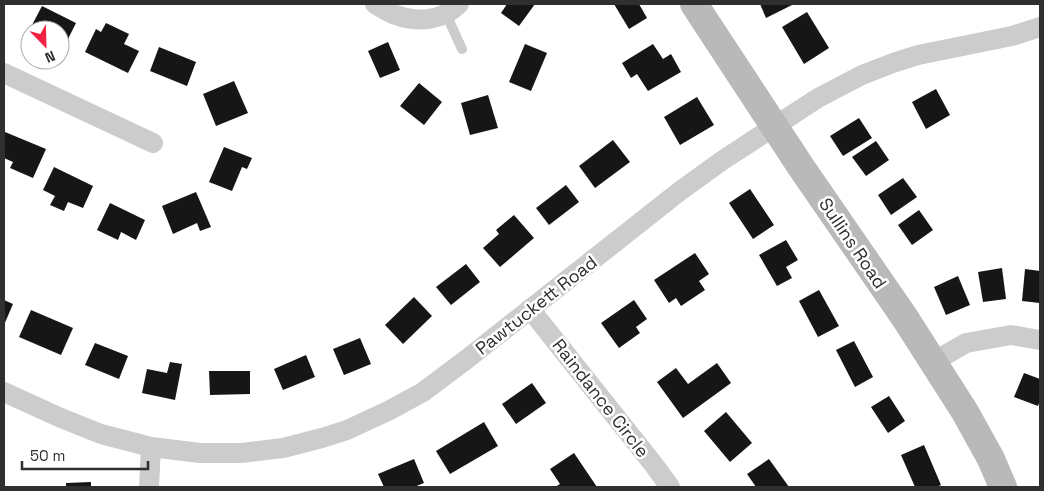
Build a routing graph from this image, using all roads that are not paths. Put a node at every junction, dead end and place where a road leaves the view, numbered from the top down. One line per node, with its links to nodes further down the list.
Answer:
1 (375, 4): 3 (street)
2 (694, 4): 7 (street, Sullins Road)
3 (452, 9): 5 (lane)
4 (1040, 26): 7 (street, Pawtuckett Road)
5 (462, 48)
6 (4, 73): 8 (street)
7 (775, 126): 9 (street, Pawtuckett Road); 11 (street, Sullins Road)
8 (153, 143)
9 (530, 309): 13 (street, Pawtuckett Road); 15 (street, Raindance Circle)
10 (1040, 340): 11 (street)
11 (934, 362): 16 (street, Sullins Road)
12 (4, 392): 13 (street, Pawtuckett Road)
13 (151, 447): 14 (street)
14 (150, 487)
15 (670, 487)
16 (1003, 487)

